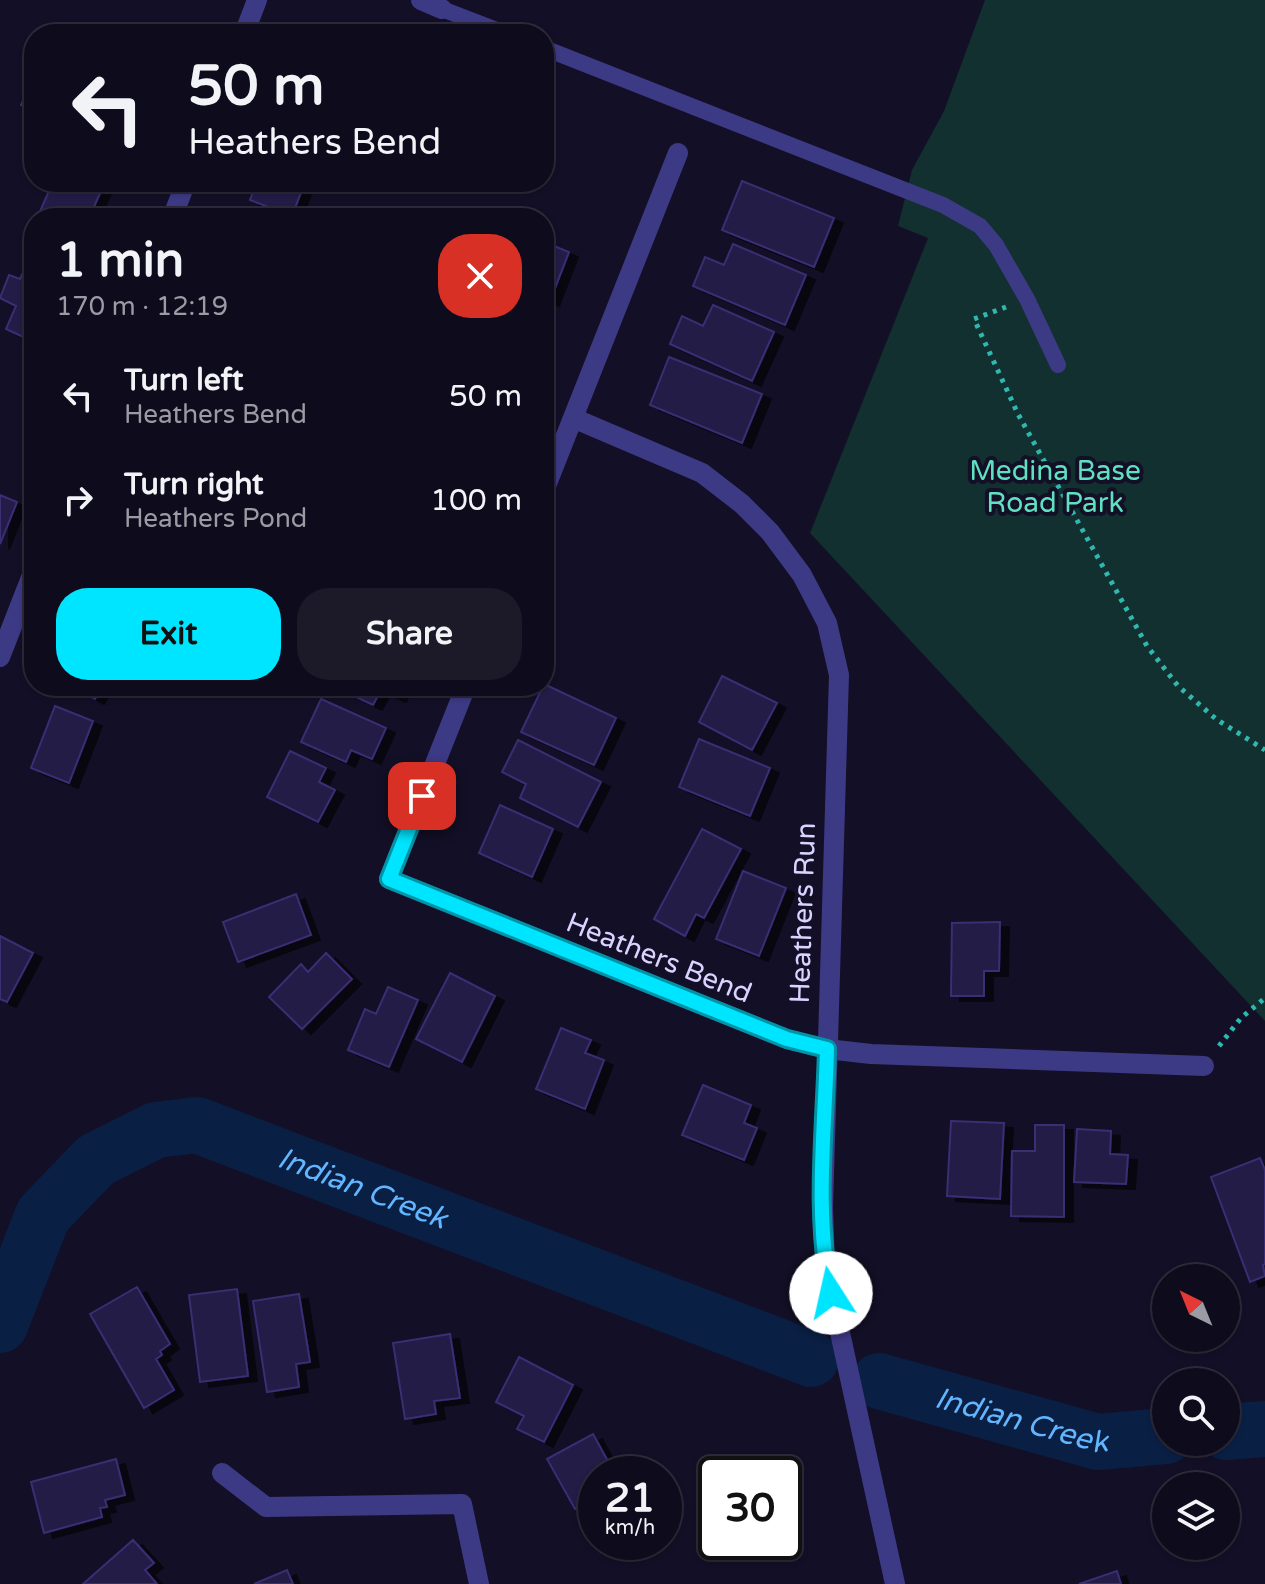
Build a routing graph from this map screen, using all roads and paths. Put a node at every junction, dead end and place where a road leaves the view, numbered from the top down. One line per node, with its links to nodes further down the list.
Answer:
1 (257, 0): 4 (street)
2 (421, 0): 3 (street)
3 (442, 9): 5 (lane)
4 (248, 24)
5 (481, 24)
6 (554, 52): 8 (lane)
7 (678, 153): 10 (street)
8 (1027, 299): 9 (lane); 15 (path)
9 (1058, 365)
10 (573, 418): 11 (street); 17 (street, Heathers Run)
11 (554, 466)
12 (24, 596): 13 (street)
13 (0, 657)
14 (462, 696): 17 (street, Heathers Bend)
15 (1265, 750)
16 (1265, 998): 18 (path)
17 (827, 1049): 18 (street, Heathers Bend); 21 (street, Heathers Run)
18 (1204, 1066)
19 (222, 1473): 20 (street)
20 (479, 1584)
21 (895, 1584)

